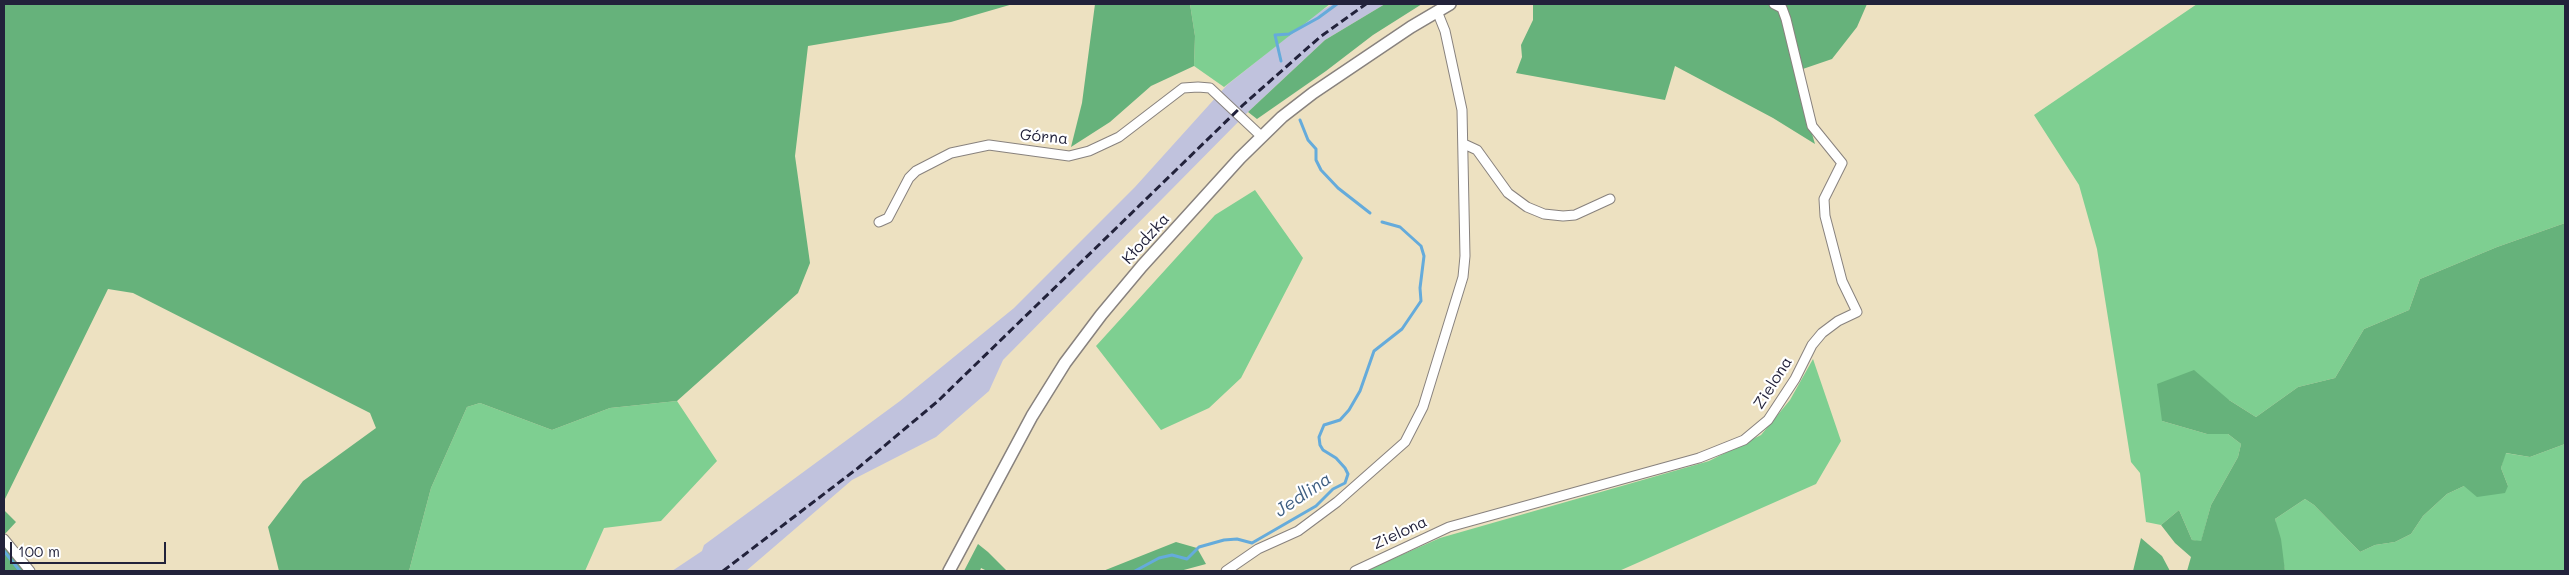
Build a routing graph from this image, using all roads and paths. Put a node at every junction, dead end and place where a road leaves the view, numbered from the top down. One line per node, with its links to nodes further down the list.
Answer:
1 (1450, 4): 3 (main road, Kłodzka)
2 (1774, 4): 12 (street, Zielona)
3 (1437, 11): 4 (main road, Kłodzka); 5 (street)
4 (1261, 136): 7 (street, Górna); 10 (main road, Kłodzka)
5 (1464, 144): 6 (street); 11 (street)
6 (1610, 198)
7 (879, 222)
8 (4, 539): 9 (street)
9 (30, 571)
10 (949, 571)
11 (1226, 571)
12 (1355, 571)

